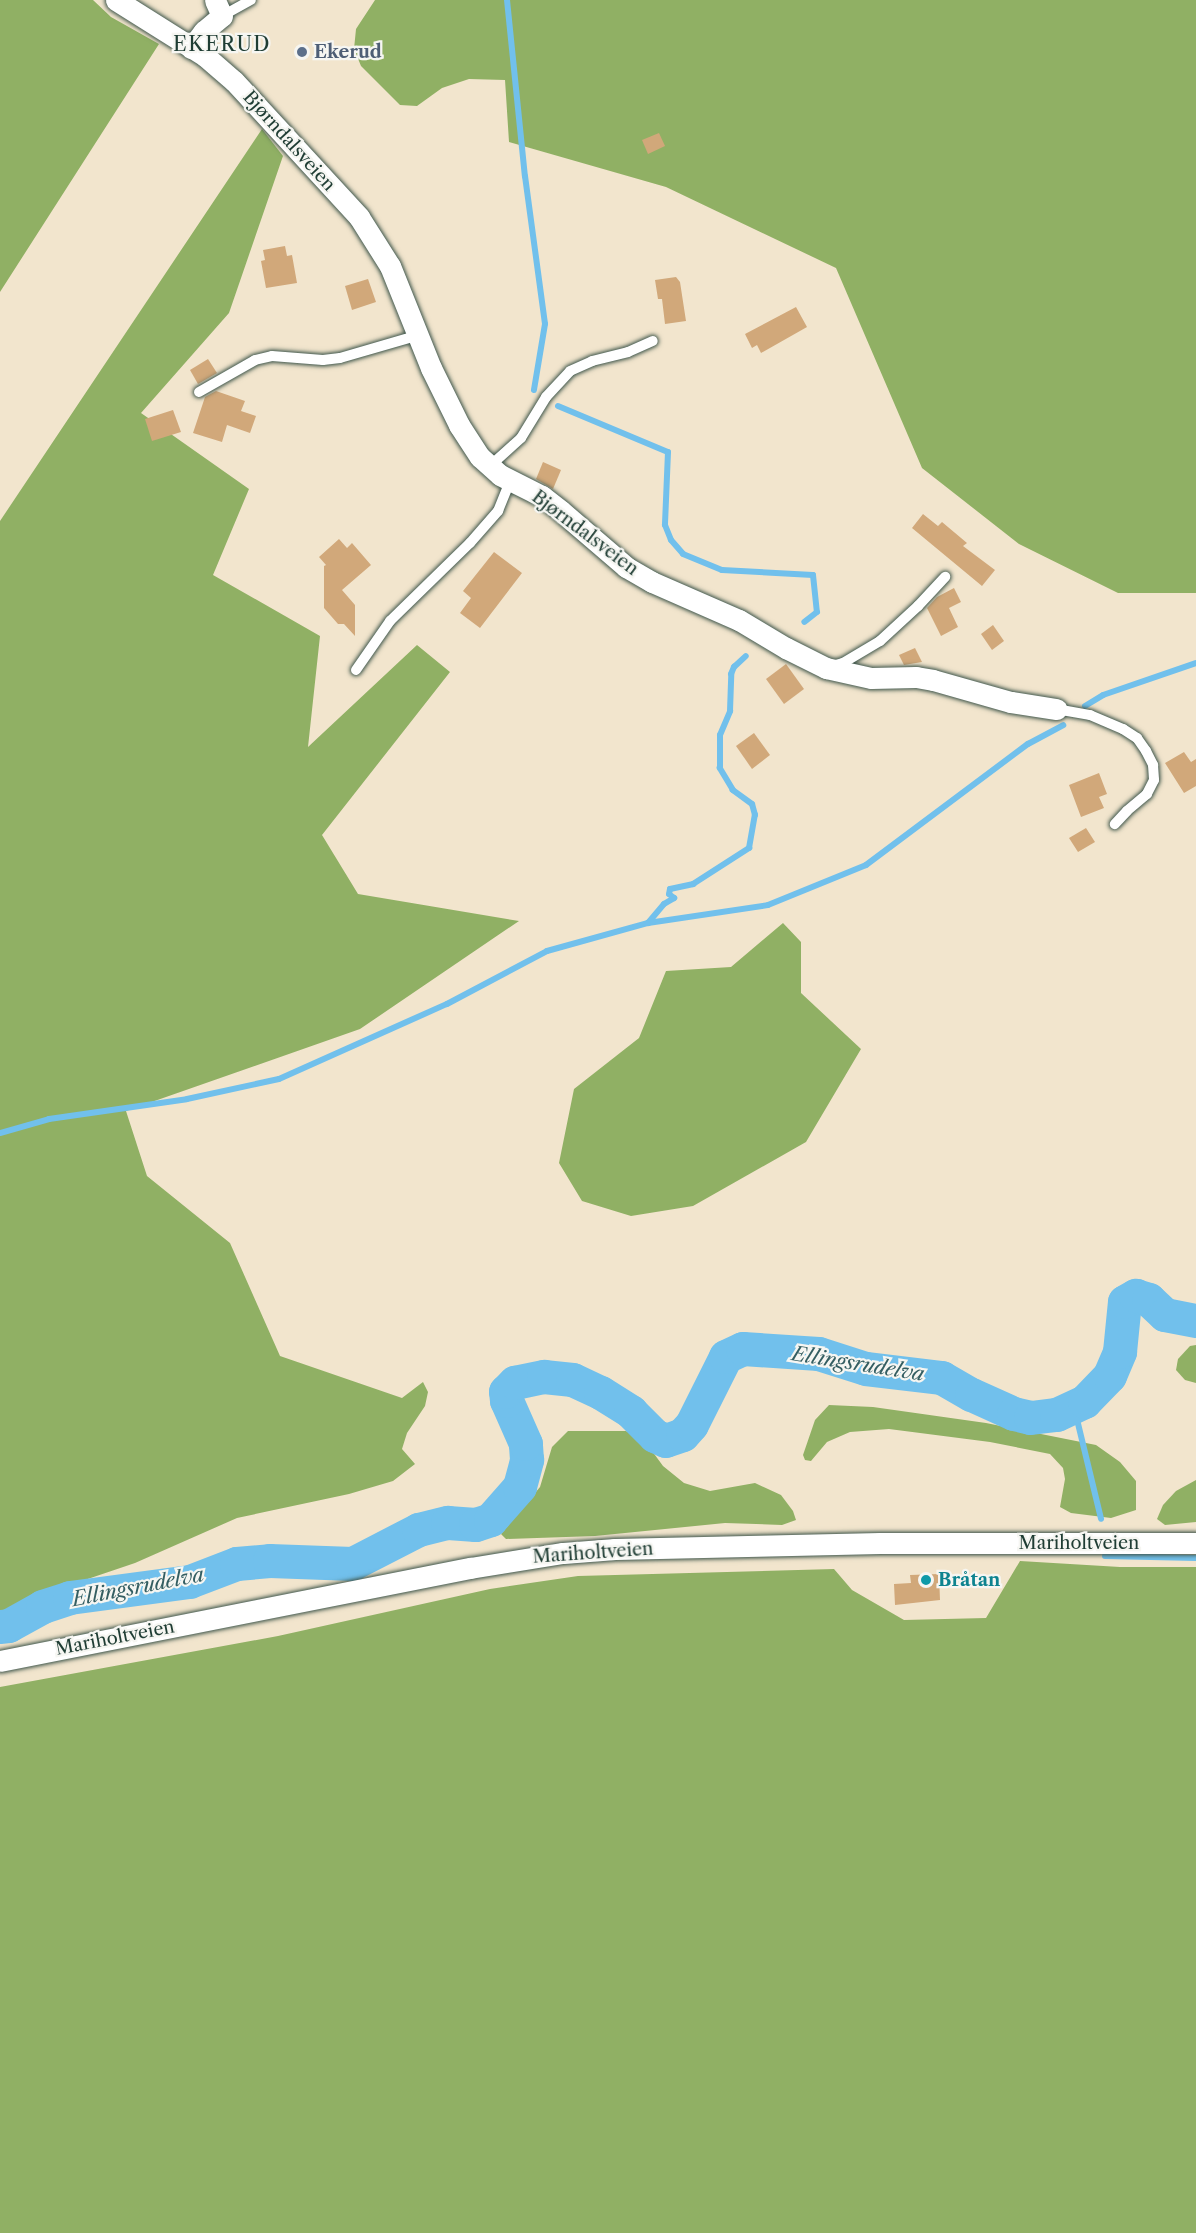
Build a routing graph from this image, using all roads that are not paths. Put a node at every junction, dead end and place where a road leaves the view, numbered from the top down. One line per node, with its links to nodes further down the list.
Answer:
1 (116, 0): 4 (street, Bjørndalsveien)
2 (251, 0): 3 (lane)
3 (218, 8): 4 (street)
4 (191, 48): 5 (street, Bjørndalsveien)
5 (420, 335): 7 (lane); 8 (street, Bjørndalsveien)
6 (653, 340): 8 (lane)
7 (199, 392)
8 (490, 466): 9 (street, Bjørndalsveien)
9 (510, 481): 11 (street, Bjørndalsveien); 12 (lane)
10 (945, 577): 11 (lane)
11 (826, 668): 13 (street, Bjørndalsveien)
12 (356, 670)
13 (1056, 709): 14 (lane)
14 (1115, 825)
15 (1196, 1543): 16 (street, Mariholtveien)
16 (0, 1661)

